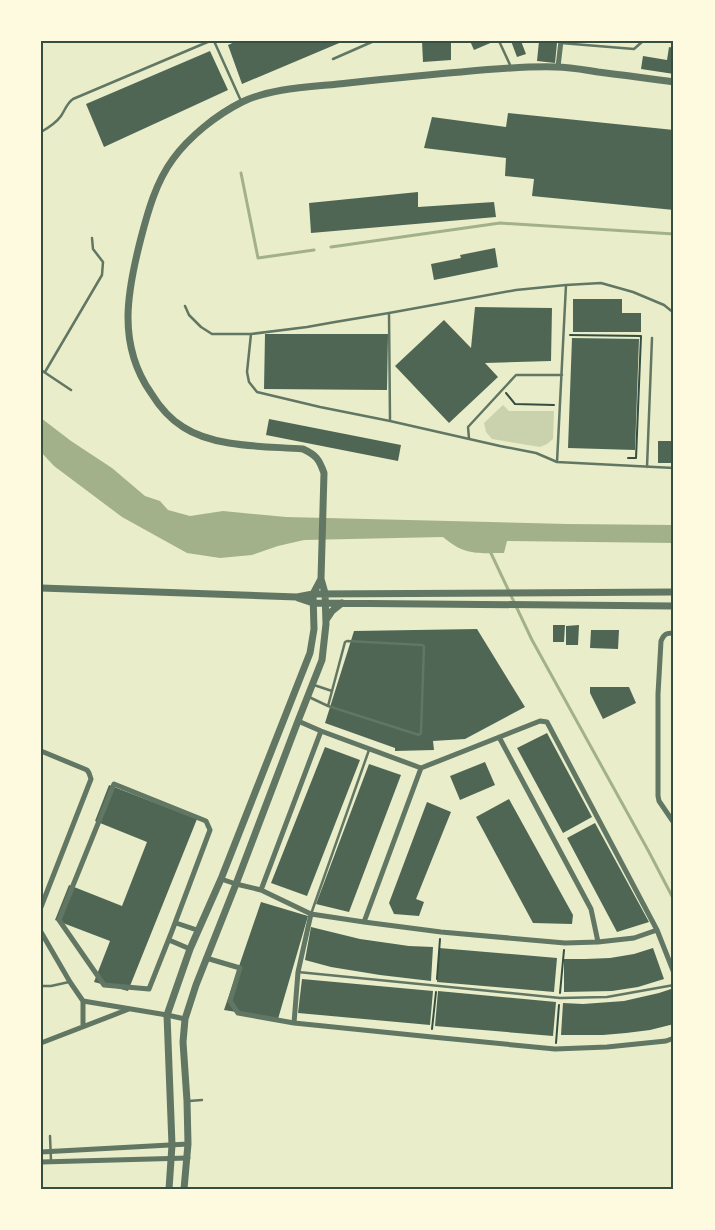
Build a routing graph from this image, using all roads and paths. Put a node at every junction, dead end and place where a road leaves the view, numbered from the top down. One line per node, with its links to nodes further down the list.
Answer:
1 (210, 41): 12 (lane)
2 (214, 41): 11 (lane)
3 (374, 41): 7 (lane)
4 (499, 41): 8 (lane)
5 (644, 41): 6 (lane)
6 (561, 42): 9 (street)
7 (333, 59)
8 (510, 67): 9 (street); 11 (street)
9 (558, 67): 10 (street)
10 (674, 82)
11 (242, 102): 33 (street)
12 (41, 132)
13 (92, 238): 22 (lane)
14 (566, 285): 16 (lane); 17 (lane); 23 (lane)
15 (185, 306): 18 (lane)
16 (389, 313): 18 (lane); 27 (lane)
17 (674, 313)
18 (251, 334): 27 (lane)
19 (570, 335): 29 (path)
20 (652, 338): 31 (lane)
21 (41, 370): 22 (lane)
22 (45, 372): 24 (lane)
23 (562, 376): 25 (lane); 26 (lane)
24 (71, 390)
25 (503, 390): 26 (path); 28 (lane)
26 (560, 405): 30 (lane)
27 (390, 421): 28 (lane)
28 (469, 438): 30 (lane)
29 (626, 458)
30 (557, 462): 31 (lane)
31 (647, 467): 32 (lane)
32 (674, 468)
33 (321, 577): 36 (street); 37 (street)
34 (41, 588): 38 (street)
35 (674, 592): 37 (street)
36 (314, 594): 37 (street); 38 (street); 39 (street)
37 (325, 594): 40 (street)
38 (298, 597): 39 (street)
39 (313, 603): 40 (street); 56 (street)
40 (325, 603): 41 (street); 43 (street)
41 (342, 603): 42 (street); 43 (street)
42 (674, 606)
43 (326, 620): 45 (street)
44 (674, 633): 55 (street)
45 (312, 684): 46 (lane); 47 (street)
46 (332, 691): 48 (lane); 48 (lane)
47 (307, 696): 48 (lane); 49 (street)
48 (328, 706)
49 (298, 721): 50 (street); 57 (street)
50 (321, 731): 52 (street); 58 (street)
51 (499, 737): 54 (street); 64 (street); 67 (street)
52 (370, 749): 54 (street); 60 (lane)
53 (41, 751): 59 (street)
54 (421, 768): 61 (street)
55 (674, 822)
56 (222, 879): 57 (street); 63 (street)
57 (236, 884): 58 (street); 69 (street)
58 (261, 890): 60 (street)
59 (41, 907)
60 (311, 914): 61 (street); 70 (street)
61 (364, 922): 67 (street)
62 (176, 923): 63 (street); 66 (street); 66 (street)
63 (197, 930): 68 (street)
64 (657, 930): 67 (street); 71 (street)
65 (41, 932): 72 (street)
66 (169, 940): 68 (street)
67 (598, 942)
68 (190, 949): 77 (street)
69 (206, 958): 78 (street); 79 (street)
70 (298, 972): 73 (lane); 79 (street)
71 (674, 973)
72 (70, 982): 74 (lane); 75 (street)
73 (674, 985)
74 (41, 986)
75 (83, 1000): 76 (street); 80 (street)
76 (131, 1009): 77 (street); 80 (street)
77 (167, 1015): 78 (street); 86 (street)
78 (185, 1019): 84 (street)
79 (294, 1023): 81 (street)
80 (83, 1026): 82 (street)
81 (674, 1038)
82 (41, 1043)
83 (202, 1100): 84 (lane)
84 (187, 1101): 87 (street)
85 (50, 1136): 88 (lane)
86 (172, 1144): 87 (street); 88 (street); 90 (street)
87 (188, 1144): 91 (street)
88 (50, 1151): 89 (street); 92 (lane)
89 (41, 1152)
90 (170, 1158): 91 (street); 92 (street); 94 (street)
91 (188, 1158): 95 (street)
92 (51, 1161): 93 (street)
93 (41, 1162)
94 (169, 1189)
95 (184, 1189)

